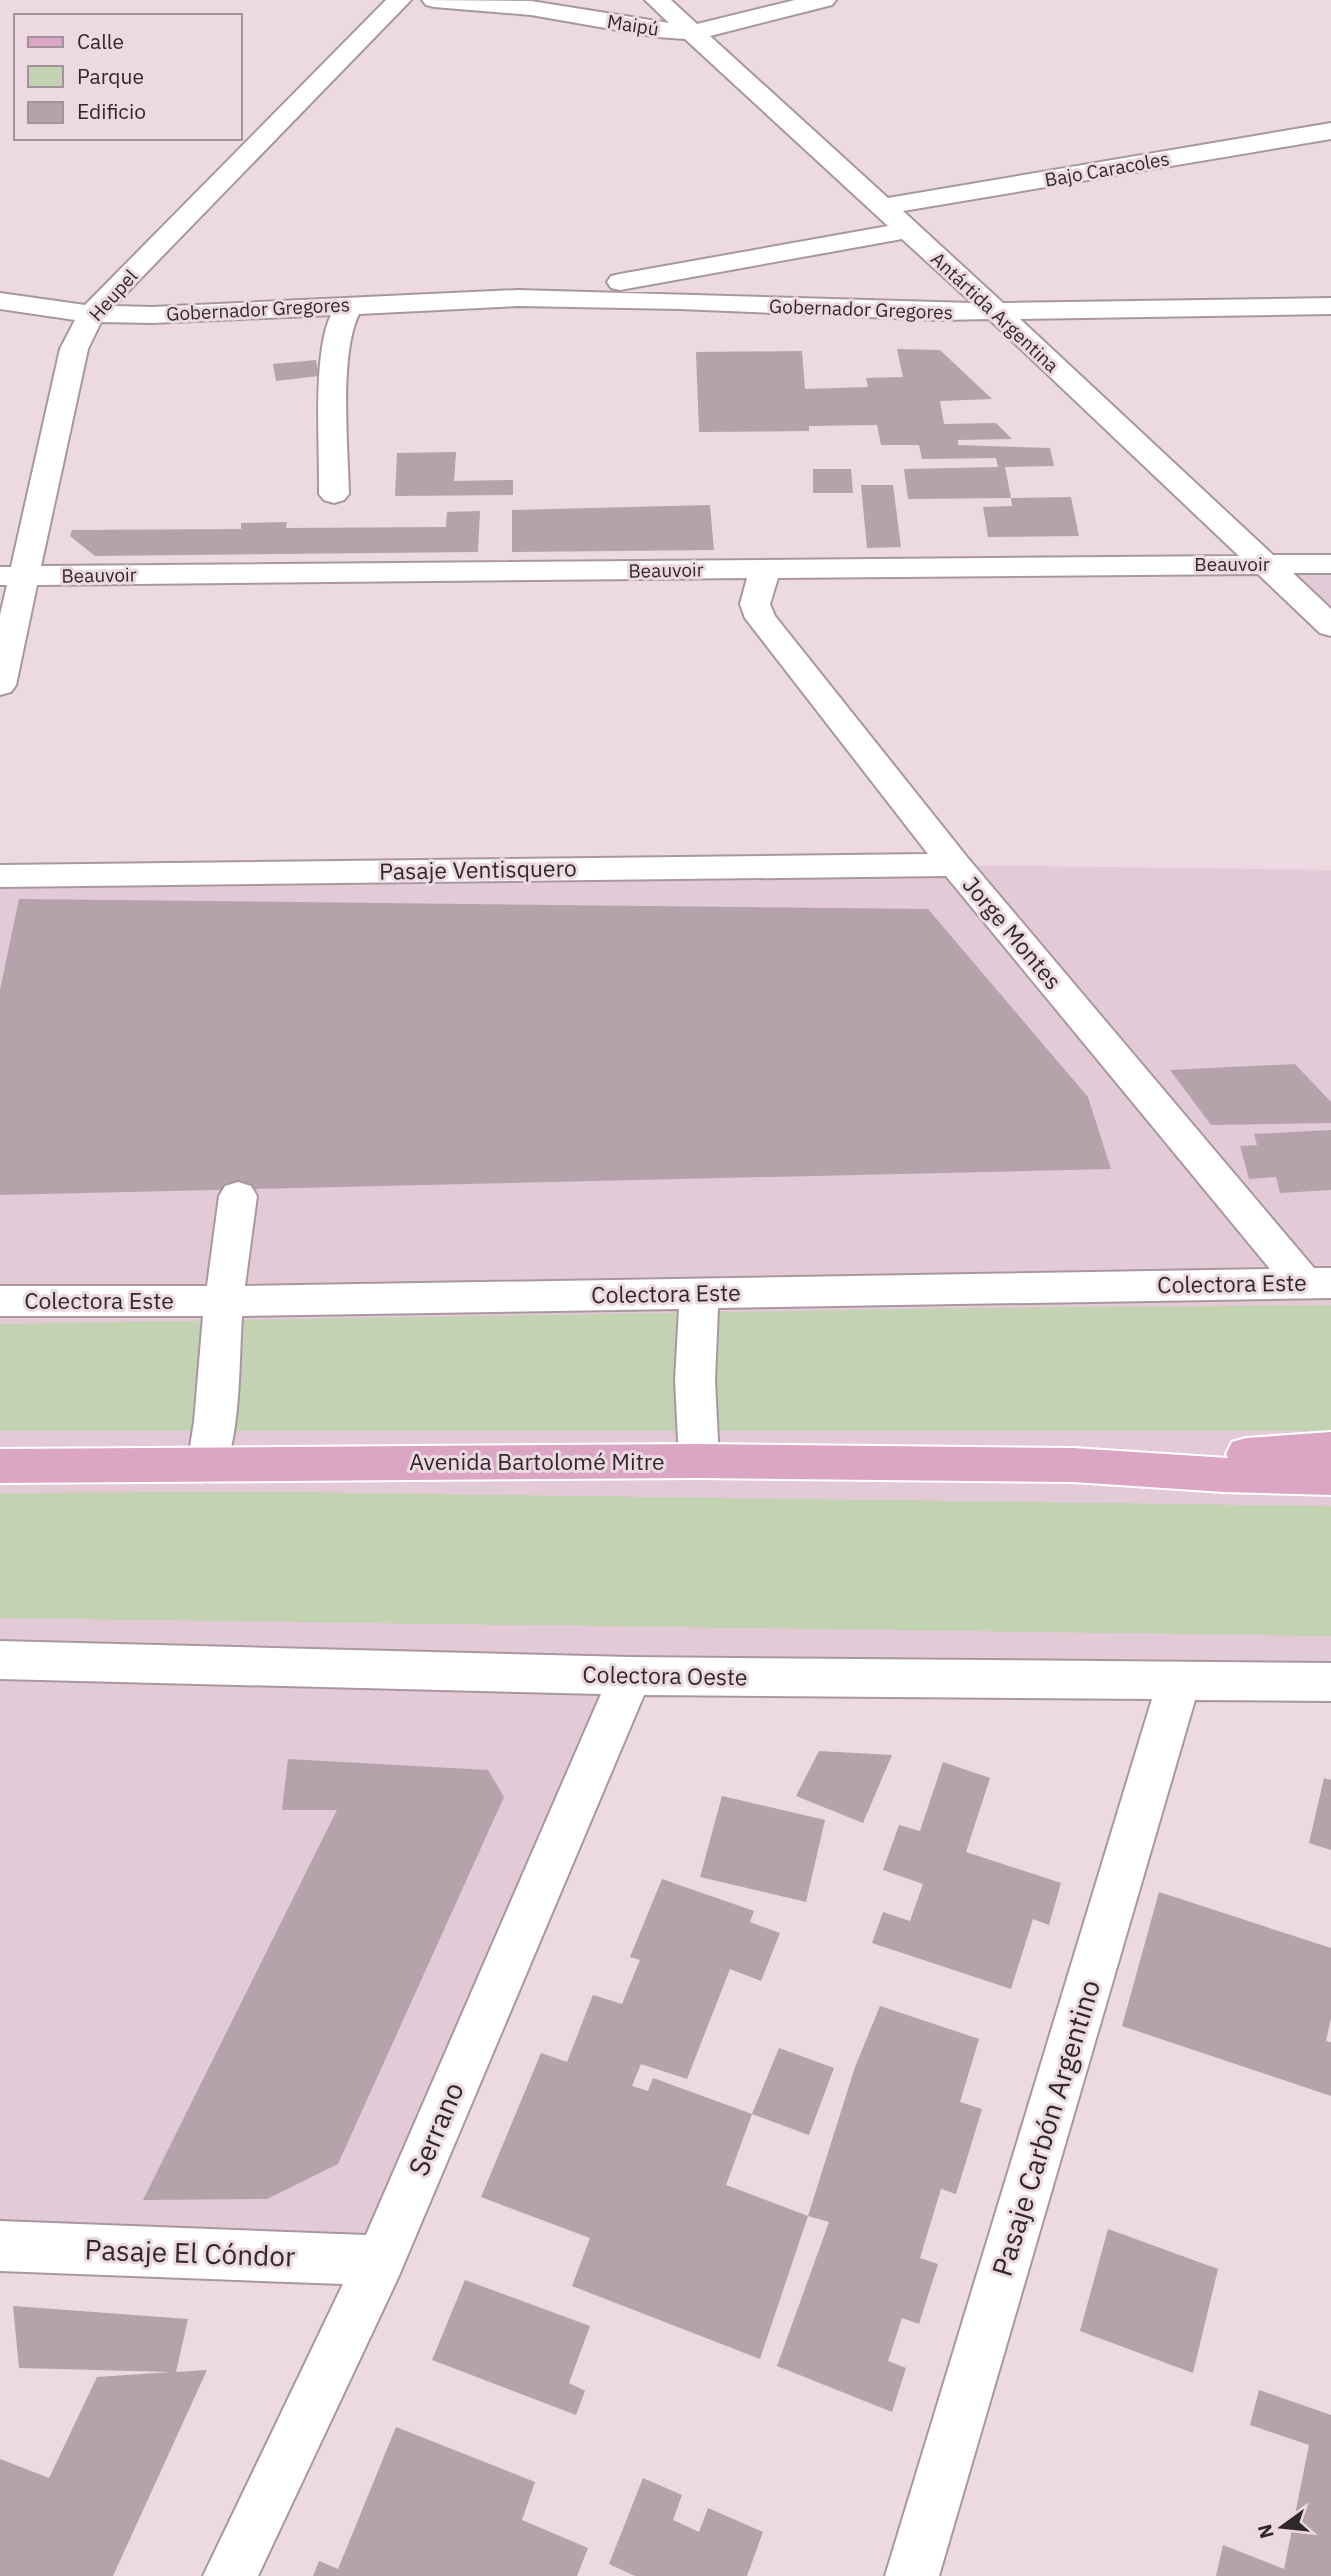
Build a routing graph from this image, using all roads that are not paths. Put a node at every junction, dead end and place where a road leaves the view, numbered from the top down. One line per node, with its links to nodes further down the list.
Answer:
1 (399, 0): 16 (street, Heupel)
2 (434, 0): 6 (street, Maipú)
3 (508, 0): 6 (street, Maipú)
4 (657, 0): 7 (street, Antártida Argentina)
5 (824, 0): 7 (street, Maipú)
6 (531, 8): 7 (street, Maipú)
7 (695, 32): 9 (street, Antártida Argentina)
8 (1331, 131): 9 (street, Bajo Caracoles)
9 (883, 207): 10 (street, Antártida Argentina)
10 (907, 229): 11 (street, Gobernador Gregores); 15 (street, Antártida Argentina)
11 (518, 298): 13 (street, Gobernador Gregores); 15 (street, Gobernador Gregores)
12 (0, 301): 16 (street, Gobernador Gregores)
13 (349, 304): 16 (street, Gobernador Gregores); 17 (street)
14 (1331, 306): 15 (street, Gobernador Gregores)
15 (997, 312): 18 (street, Antártida Argentina)
16 (92, 314): 21 (street, Heupel)
17 (334, 494)
18 (1263, 564): 19 (street, Beauvoir); 20 (street, Beauvoir); 22 (street, Antártida Argentina)
19 (1331, 564)
20 (765, 569): 21 (street, Beauvoir); 24 (street, Jorge Montes)
21 (12, 576): 23 (street, Heupel)
22 (1331, 626)
23 (0, 685)
24 (955, 865): 25 (street, Pasaje Ventisquero); 27 (street, Jorge Montes)
25 (0, 876)
26 (237, 1196): 30 (street)
27 (1317, 1283): 28 (street, Colectora Este)
28 (699, 1293): 30 (street, Colectora Este); 32 (street)
29 (0, 1301): 30 (street, Colectora Este)
30 (224, 1301): 33 (street)
31 (1331, 1448): 34 (main road, Avenida Bartolomé Mitre)
32 (699, 1461): 33 (main road, Avenida Bartolomé Mitre); 34 (main road, Avenida Bartolomé Mitre)
33 (207, 1465): 35 (main road, Avenida Bartolomé Mitre)
34 (1073, 1465): 36 (main road, Avenida Bartolomé Mitre)
35 (0, 1466)
36 (1331, 1478)
37 (0, 1660): 38 (street, Colectora Oeste)
38 (630, 1676): 39 (street, Colectora Oeste); 42 (street, Serrano)
39 (1179, 1681): 40 (street, Colectora Oeste); 44 (street, Pasaje Carbón Argentino)
40 (1331, 1682)
41 (0, 2246): 42 (street, Pasaje El Cóndor)
42 (380, 2260): 43 (street, Serrano)
43 (230, 2576)
44 (912, 2576)

